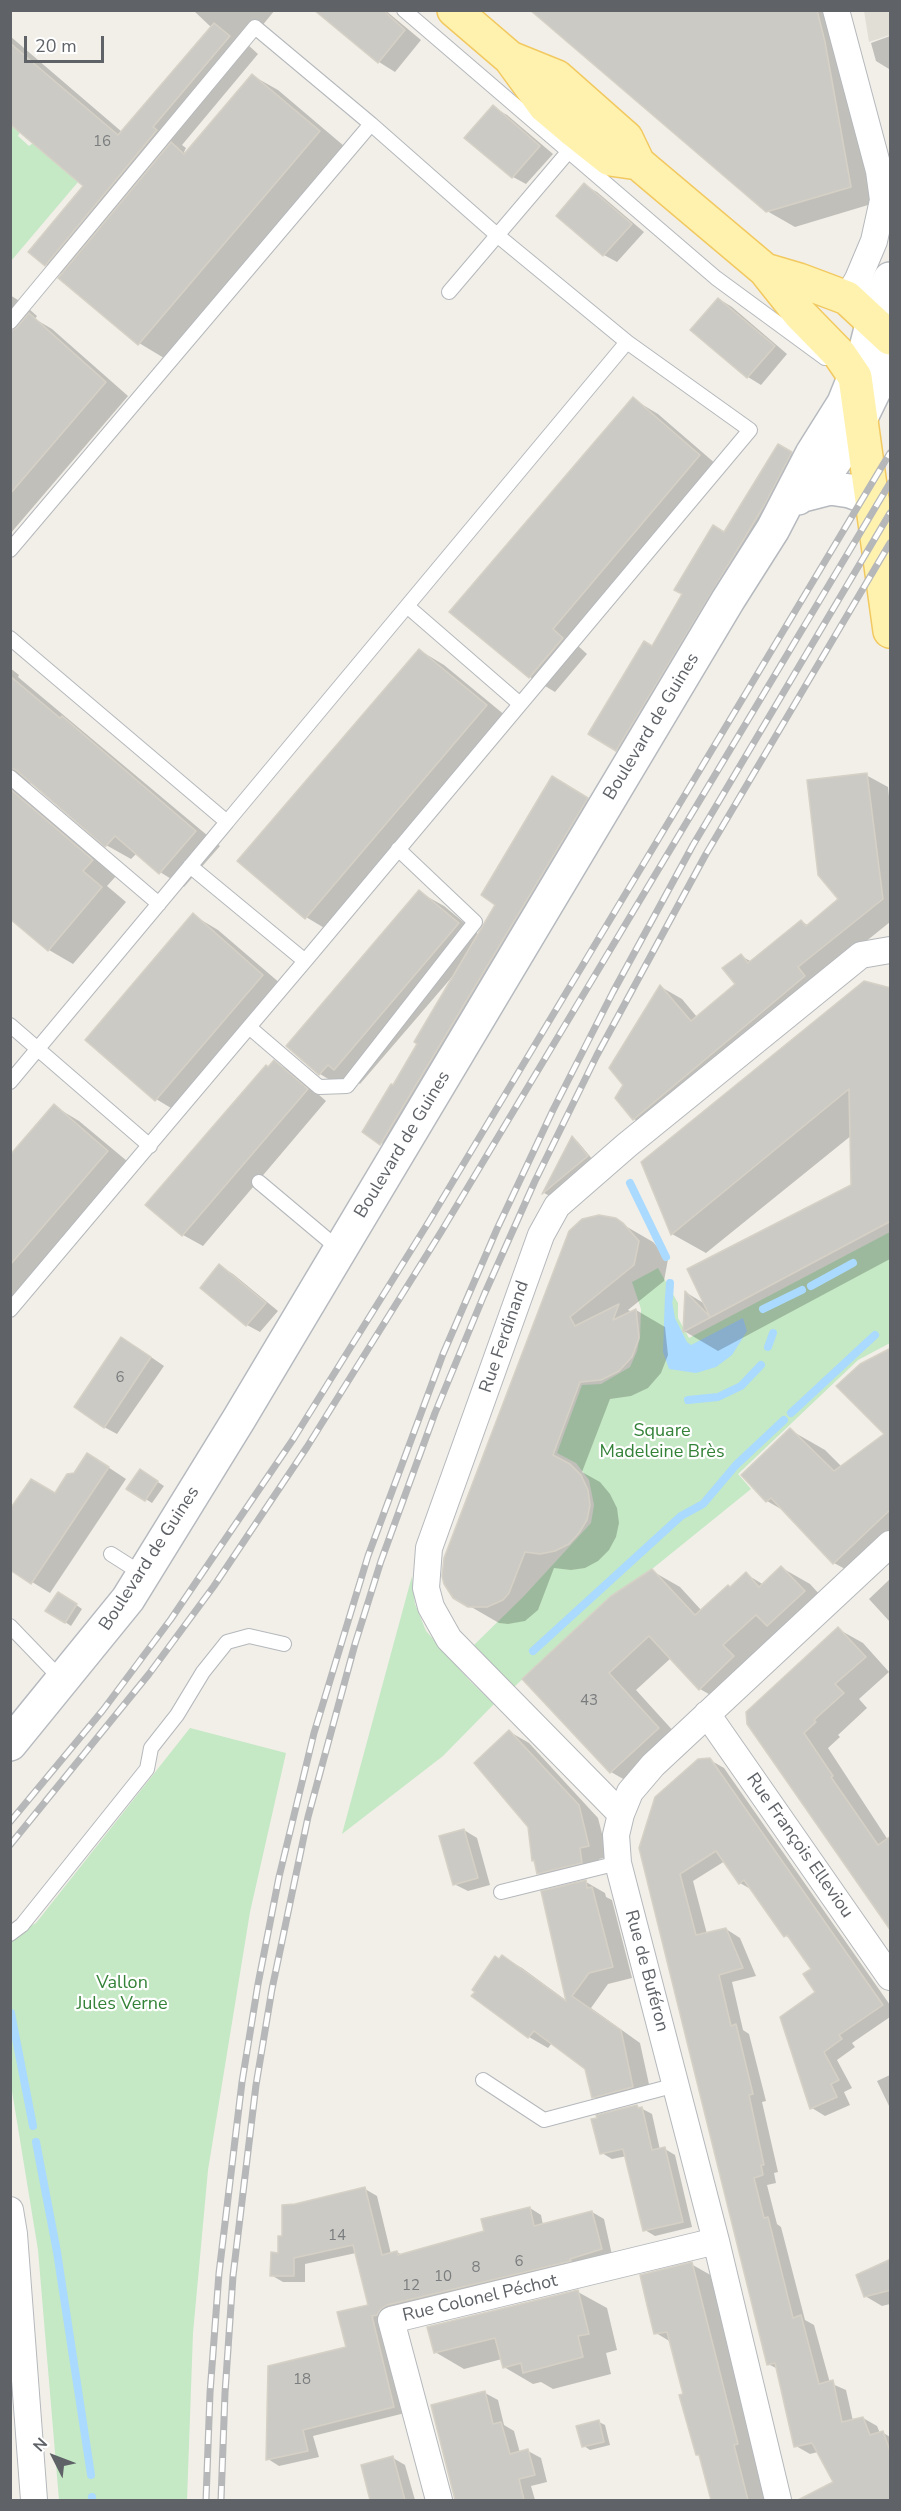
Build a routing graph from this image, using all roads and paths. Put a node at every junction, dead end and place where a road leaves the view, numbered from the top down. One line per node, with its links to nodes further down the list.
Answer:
1 (404, 10): 6 (lane)
2 (454, 10): 4 (main road)
3 (837, 10): 8 (street)
4 (510, 58): 6 (main road); 7 (main road)
5 (371, 124): 9 (lane); 14 (lane); 23 (lane)
6 (575, 144): 7 (main road); 9 (lane); 18 (lane)
7 (638, 164): 10 (main road)
8 (887, 203): 13 (street)
9 (498, 236): 12 (lane); 16 (lane)
10 (765, 270): 13 (main road); 18 (main road)
11 (891, 279): 15 (street, Boulevard de Guines)
12 (449, 292)
13 (847, 298): 15 (main road)
14 (10, 322)
15 (882, 329): 18 (street, Boulevard de Guines)
16 (627, 342): 24 (lane); 27 (lane)
17 (891, 358): 19 (street, Boulevard de Guines)
18 (855, 377): 19 (main road); 22 (street, Boulevard de Guines)
19 (861, 421): 20 (street, Boulevard de Guines); 21 (main road)
20 (799, 496): 21 (street); 22 (street, Boulevard de Guines)
21 (872, 499): 25 (main road)
22 (773, 530): 41 (street, Boulevard de Guines)
23 (10, 550)
24 (407, 606): 27 (lane); 29 (lane)
25 (891, 631)
26 (10, 638): 29 (lane)
27 (520, 704): 30 (lane)
28 (10, 777): 32 (lane)
29 (227, 822): 31 (lane)
30 (398, 849): 34 (lane); 36 (lane)
31 (190, 866): 32 (lane); 34 (lane)
32 (159, 904): 37 (lane)
33 (891, 950): 51 (street, Rue Ferdinand)
34 (304, 961): 36 (lane)
35 (10, 1025): 37 (lane)
36 (249, 1027): 39 (lane)
37 (38, 1049): 38 (lane); 39 (lane)
38 (10, 1082)
39 (150, 1146): 42 (lane)
40 (259, 1182): 41 (lane)
41 (340, 1250): 45 (street, Boulevard de Guines)
42 (10, 1310)
43 (891, 1544): 49 (street, Rue de Buféron)
44 (111, 1554): 45 (lane)
45 (144, 1575): 48 (street, Boulevard de Guines)
46 (10, 1626): 48 (lane)
47 (284, 1644): 54 (lane)
48 (63, 1681): 50 (street, Boulevard de Guines)
49 (707, 1714): 51 (street, Rue de Buféron); 55 (street, Rue François Elleviou)
50 (10, 1744)
51 (621, 1814): 52 (street, Rue de Buféron)
52 (618, 1863): 53 (lane); 57 (street, Rue de Buféron)
53 (501, 1893)
54 (10, 1934)
55 (891, 1977)
56 (483, 2080): 57 (lane)
57 (676, 2085): 59 (street, Rue de Buféron)
58 (10, 2210): 60 (street)
59 (716, 2241): 61 (street, Rue Colonel Péchot); 62 (street, Rue de Buféron)
60 (34, 2500)
61 (439, 2500)
62 (778, 2500)

